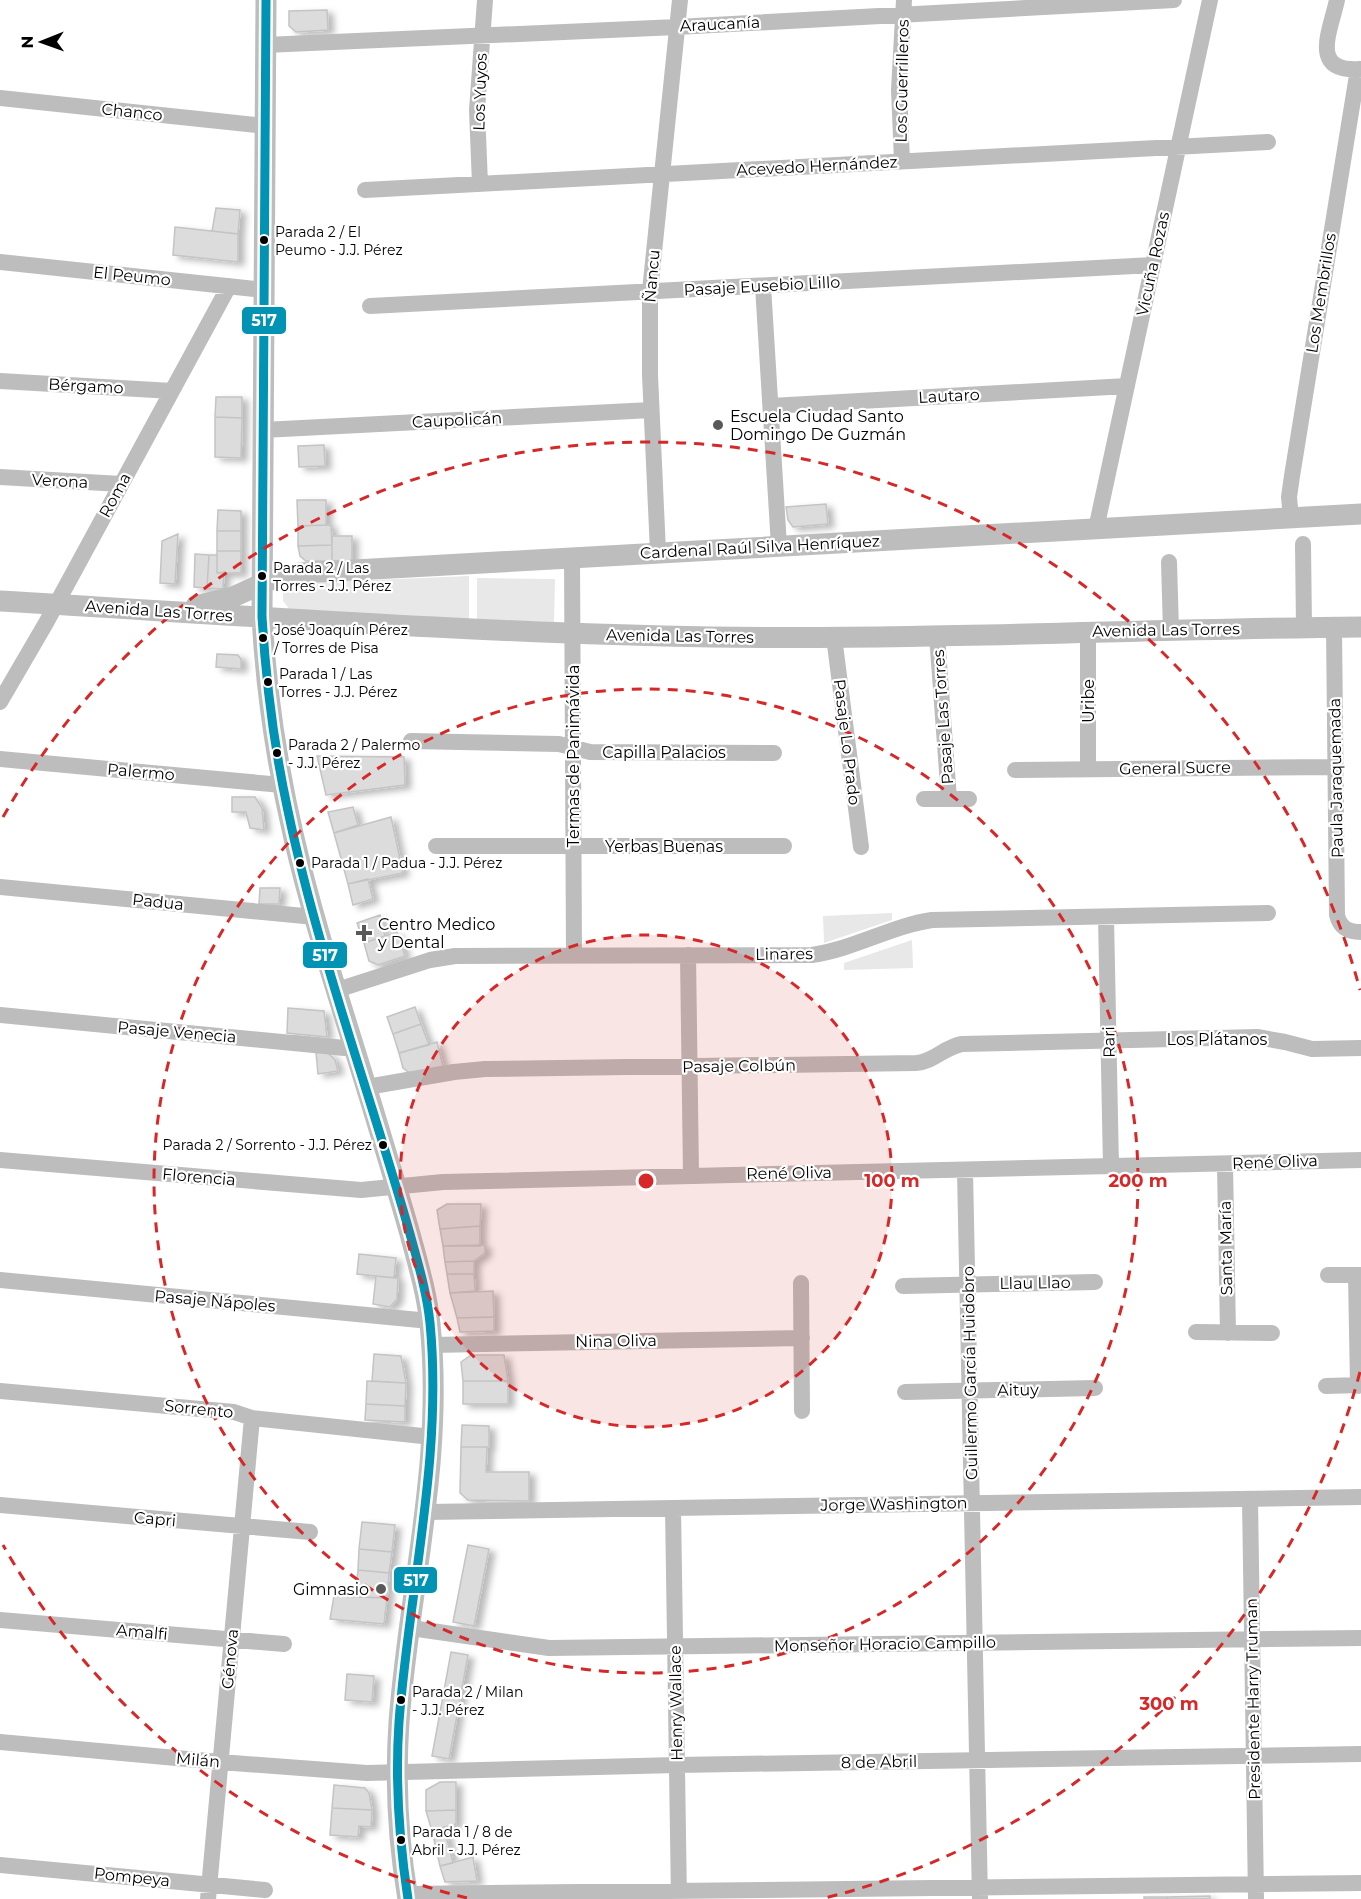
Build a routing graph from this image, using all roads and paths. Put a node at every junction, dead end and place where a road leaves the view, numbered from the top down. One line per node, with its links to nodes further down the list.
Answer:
1 (266, 0): 10 (main road)
2 (485, 0): 9 (street, Los Yuyos)
3 (680, 0): 8 (street, Ñancu)
4 (1174, 0): 7 (street, Araucanía)
5 (1210, 0): 15 (street, Vicuña Rozas)
6 (1337, 0): 11 (street)
7 (904, 7): 8 (street, Araucanía); 16 (street, Los Guerrilleros)
8 (677, 27): 9 (street, Araucanía); 17 (street, Ñancu)
9 (482, 36): 10 (street, Araucanía); 18 (street, Los Yuyos)
10 (266, 45): 13 (main road)
11 (1360, 69): 36 (street, Los Membrillos)
12 (0, 98): 13 (street, Chanco)
13 (265, 126): 24 (main road)
14 (1268, 142): 15 (street, Acevedo Hernández)
15 (1179, 146): 16 (street, Acevedo Hernández); 21 (street, Vicuña Rozas)
16 (902, 161): 17 (street, Acevedo Hernández)
17 (662, 174): 18 (street, Acevedo Hernández); 25 (street, Ñancu)
18 (480, 184): 19 (street, Acevedo Hernández)
19 (365, 190)
20 (0, 262): 22 (street, El Peumo)
21 (1153, 265): 23 (street, Pasaje Eusebio Lillo); 28 (street, Vicuña Rozas)
22 (229, 286): 24 (street, El Peumo); 29 (street, Roma)
23 (764, 286): 25 (street, Pasaje Eusebio Lillo); 30 (street)
24 (264, 290): 32 (main road)
25 (650, 291): 26 (street, Pasaje Eusebio Lillo); 31 (street, Ñancu)
26 (370, 306)
27 (0, 381): 29 (street, Bérgamo)
28 (1127, 386): 30 (street, Lautaro); 37 (street, Vicuña Rozas)
29 (172, 391): 34 (street, Roma)
30 (771, 406): 39 (street)
31 (651, 410): 32 (street, Caupolicán); 40 (street, Ñancu)
32 (263, 430): 43 (main road)
33 (0, 477): 34 (street, Verona)
34 (121, 484): 45 (street, Roma)
35 (1361, 514): 36 (main road, Cardenal Raúl Silva Henríquez)
36 (1291, 518): 37 (main road, Cardenal Raúl Silva Henríquez)
37 (1096, 529): 39 (main road, Cardenal Raúl Silva Henríquez)
38 (1303, 544): 50 (street)
39 (779, 546): 40 (main road, Cardenal Raúl Silva Henríquez)
40 (658, 552): 41 (main road, Cardenal Raúl Silva Henríquez)
41 (572, 557): 43 (main road, Cardenal Raúl Silva Henríquez); 53 (street, Termas de Panimávida)
42 (1169, 562): 51 (street)
43 (262, 584): 46 (main road, Cardenal Raúl Silva Henríquez); 47 (main road)
44 (0, 601): 45 (main road, Avenida Las Torres)
45 (55, 604): 46 (main road, Avenida Las Torres); 56 (street, Roma)
46 (165, 612): 47 (main road, Avenida Las Torres)
47 (262, 617): 53 (main road, Avenida Las Torres); 64 (main road)
48 (1334, 627): 49 (main road, Avenida Las Torres); 50 (main road, Avenida Las Torres); 61 (street, Paula Jaraquemada)
49 (1361, 627)
50 (1304, 628): 51 (main road, Avenida Las Torres)
51 (1171, 630): 52 (main road, Avenida Las Torres)
52 (1088, 632): 54 (main road, Avenida Las Torres); 62 (street, Uribe)
53 (573, 634): 55 (main road, Avenida Las Torres); 58 (street, Termas de Panimávida)
54 (937, 635): 55 (main road, Avenida Las Torres); 65 (street, Pasaje Las Torres)
55 (834, 637): 71 (street, Pasaje Lo Prado)
56 (0, 702)
57 (411, 741): 58 (street, Capilla Palacios)
58 (573, 748): 59 (street, Capilla Palacios); 69 (street, Termas de Panimávida)
59 (774, 753)
60 (0, 759): 64 (street, Palermo)
61 (1336, 767): 62 (street, General Sucre); 76 (street, Paula Jaraquemada)
62 (1088, 769): 63 (street, General Sucre)
63 (1015, 770)
64 (282, 784): 75 (main road)
65 (949, 799): 66 (street, Pasaje Las Torres); 67 (street, Pasaje Las Torres)
66 (969, 799)
67 (924, 800)
68 (436, 846): 69 (street, Yerbas Buenas)
69 (573, 846): 70 (street, Yerbas Buenas); 77 (street, Termas de Panimávida)
70 (784, 846)
71 (861, 847)
72 (0, 887): 75 (street, Padua)
73 (1268, 913): 74 (street, Linares)
74 (1106, 916): 78 (street, Linares); 81 (street, Rari)
75 (315, 917): 79 (main road)
76 (1361, 932)
77 (574, 955): 78 (street, Linares); 79 (street, Linares)
78 (688, 955): 84 (street)
79 (337, 990): 83 (main road)
80 (0, 1015): 83 (street, Pasaje Venecia)
81 (1108, 1040): 82 (street, Los Plátanos); 84 (street, Pasaje Colbún); 89 (street, Rari)
82 (1361, 1048)
83 (355, 1049): 85 (main road)
84 (690, 1066): 85 (street, Pasaje Colbún); 91 (street)
85 (367, 1088): 92 (main road)
86 (0, 1160): 92 (street, Florencia)
87 (1361, 1160): 88 (street, René Oliva)
88 (1225, 1164): 89 (street, René Oliva); 103 (street, Santa María)
89 (1111, 1167): 90 (street, René Oliva)
90 (966, 1171): 91 (street, René Oliva); 98 (street, Guillermo García Huidobro)
91 (691, 1175): 92 (street, René Oliva)
92 (397, 1188): 100 (main road)
93 (1328, 1275): 94 (street)
94 (1358, 1275): 107 (street)
95 (0, 1280): 100 (street, Pasaje Nápoles)
96 (801, 1282): 104 (street)
97 (1095, 1282): 98 (street, Llau Llao)
98 (968, 1284): 99 (street, Llau Llao); 109 (street, Guillermo García Huidobro)
99 (903, 1286)
100 (429, 1321): 105 (main road)
101 (1196, 1332): 103 (street)
102 (1272, 1332): 103 (street)
103 (1228, 1333)
104 (802, 1338): 105 (street, Nina Oliva); 112 (street)
105 (431, 1345): 114 (main road)
106 (1326, 1386): 107 (street)
107 (1359, 1386)
108 (1095, 1388): 109 (street, Aituy)
109 (970, 1390): 111 (street, Aituy); 117 (street, Guillermo García Huidobro)
110 (0, 1391): 113 (street, Sorrento)
111 (905, 1392)
112 (802, 1411)
113 (252, 1418): 114 (street, Sorrento); 121 (street, Génova)
114 (432, 1437): 120 (main road)
115 (1361, 1497): 116 (street, Jorge Washington)
116 (1250, 1499): 117 (street, Jorge Washington); 127 (street, Presidente Harry Truman)
117 (972, 1503): 119 (street, Jorge Washington); 128 (street, Guillermo García Huidobro)
118 (0, 1505): 121 (street, Capri)
119 (673, 1508): 120 (street, Jorge Washington); 130 (street, Henry Wallace)
120 (427, 1512): 124 (main road)
121 (242, 1526): 122 (street, Capri); 126 (street, Génova)
122 (310, 1532)
123 (0, 1620): 126 (street, Amalfi)
124 (411, 1628): 130 (street, Monseñor Horacio Campillo); 137 (main road)
125 (1361, 1638): 127 (street, Monseñor Horacio Campillo)
126 (231, 1640): 129 (street, Amalfi); 135 (street, Génova)
127 (1252, 1640): 128 (street, Monseñor Horacio Campillo); 133 (street, Presidente Harry Truman)
128 (975, 1643): 130 (street, Monseñor Horacio Campillo); 134 (street, Guillermo García Huidobro)
129 (284, 1644)
130 (675, 1646): 136 (street, Henry Wallace)
131 (0, 1742): 135 (street, Milán)
132 (1361, 1754): 133 (street, 8 de Abril)
133 (1254, 1756): 134 (street, 8 de Abril); 142 (street, Presidente Harry Truman)
134 (977, 1760): 136 (street, 8 de Abril); 143 (street, Guillermo García Huidobro)
135 (220, 1762): 137 (street, Milán); 141 (street, Génova)
136 (677, 1765): 137 (street, 8 de Abril); 144 (street, Henry Wallace)
137 (397, 1772): 145 (main road)
138 (0, 1865): 141 (street, Pompeya)
139 (1361, 1883): 142 (street)
140 (265, 1890): 141 (street, Pompeya)
141 (208, 1892)
142 (1256, 1892): 143 (street)
143 (980, 1893): 144 (street)
144 (679, 1895): 145 (street)
145 (407, 1897)

